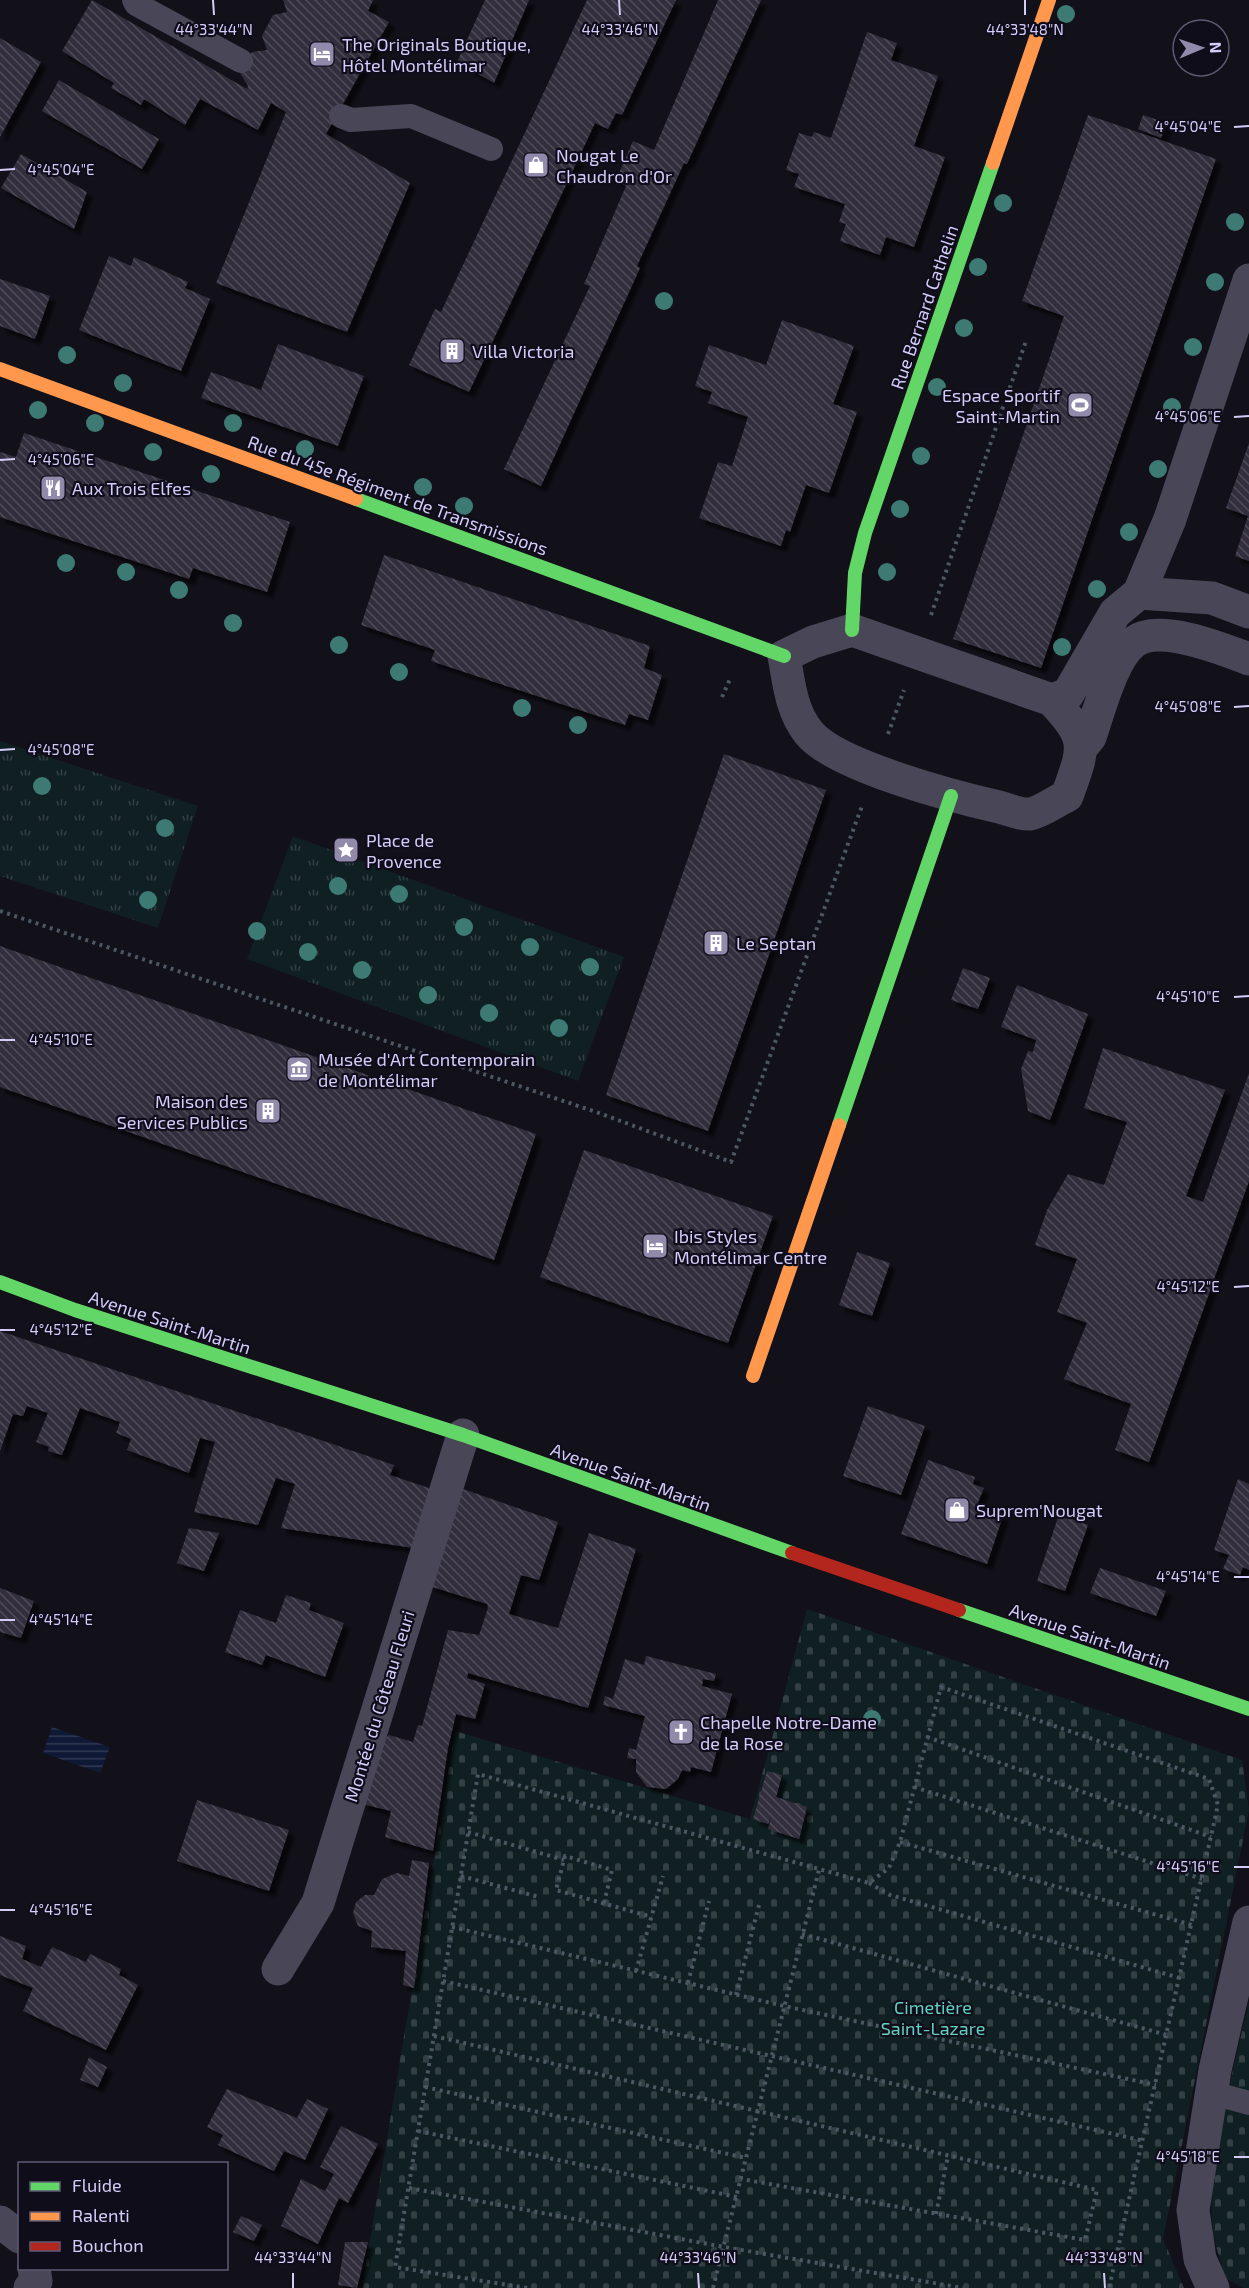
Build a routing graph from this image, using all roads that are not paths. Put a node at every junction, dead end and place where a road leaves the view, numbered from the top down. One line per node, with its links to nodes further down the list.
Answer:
1 (134, 0): 3 (lane)
2 (1049, 0): 10 (street, Rue Bernard Cathelin)
3 (242, 61)
4 (341, 116): 5 (lane)
5 (491, 149)
6 (1249, 280): 8 (street)
7 (0, 369): 11 (street, Rue du 45e Régiment de Transmissions)
8 (1139, 592): 9 (street); 13 (street)
9 (1249, 612)
10 (852, 630): 11 (street); 13 (street)
11 (784, 656): 15 (street)
12 (1249, 659): 14 (street)
13 (1052, 700): 14 (street)
14 (1081, 748): 15 (street)
15 (951, 796): 17 (street)
16 (0, 1282): 18 (street, Avenue Saint-Martin)
17 (753, 1376)
18 (463, 1435): 19 (street, Avenue Saint-Martin); 21 (street, Montée du Côteau Fleuri)
19 (1249, 1709)
20 (1249, 1922): 22 (street)
21 (278, 1969)
22 (1212, 2093): 23 (lane); 28 (street)
23 (1249, 2103)
24 (0, 2222): 25 (street)
25 (18, 2236)
26 (34, 2270): 27 (street)
27 (30, 2288)
28 (1214, 2288)

